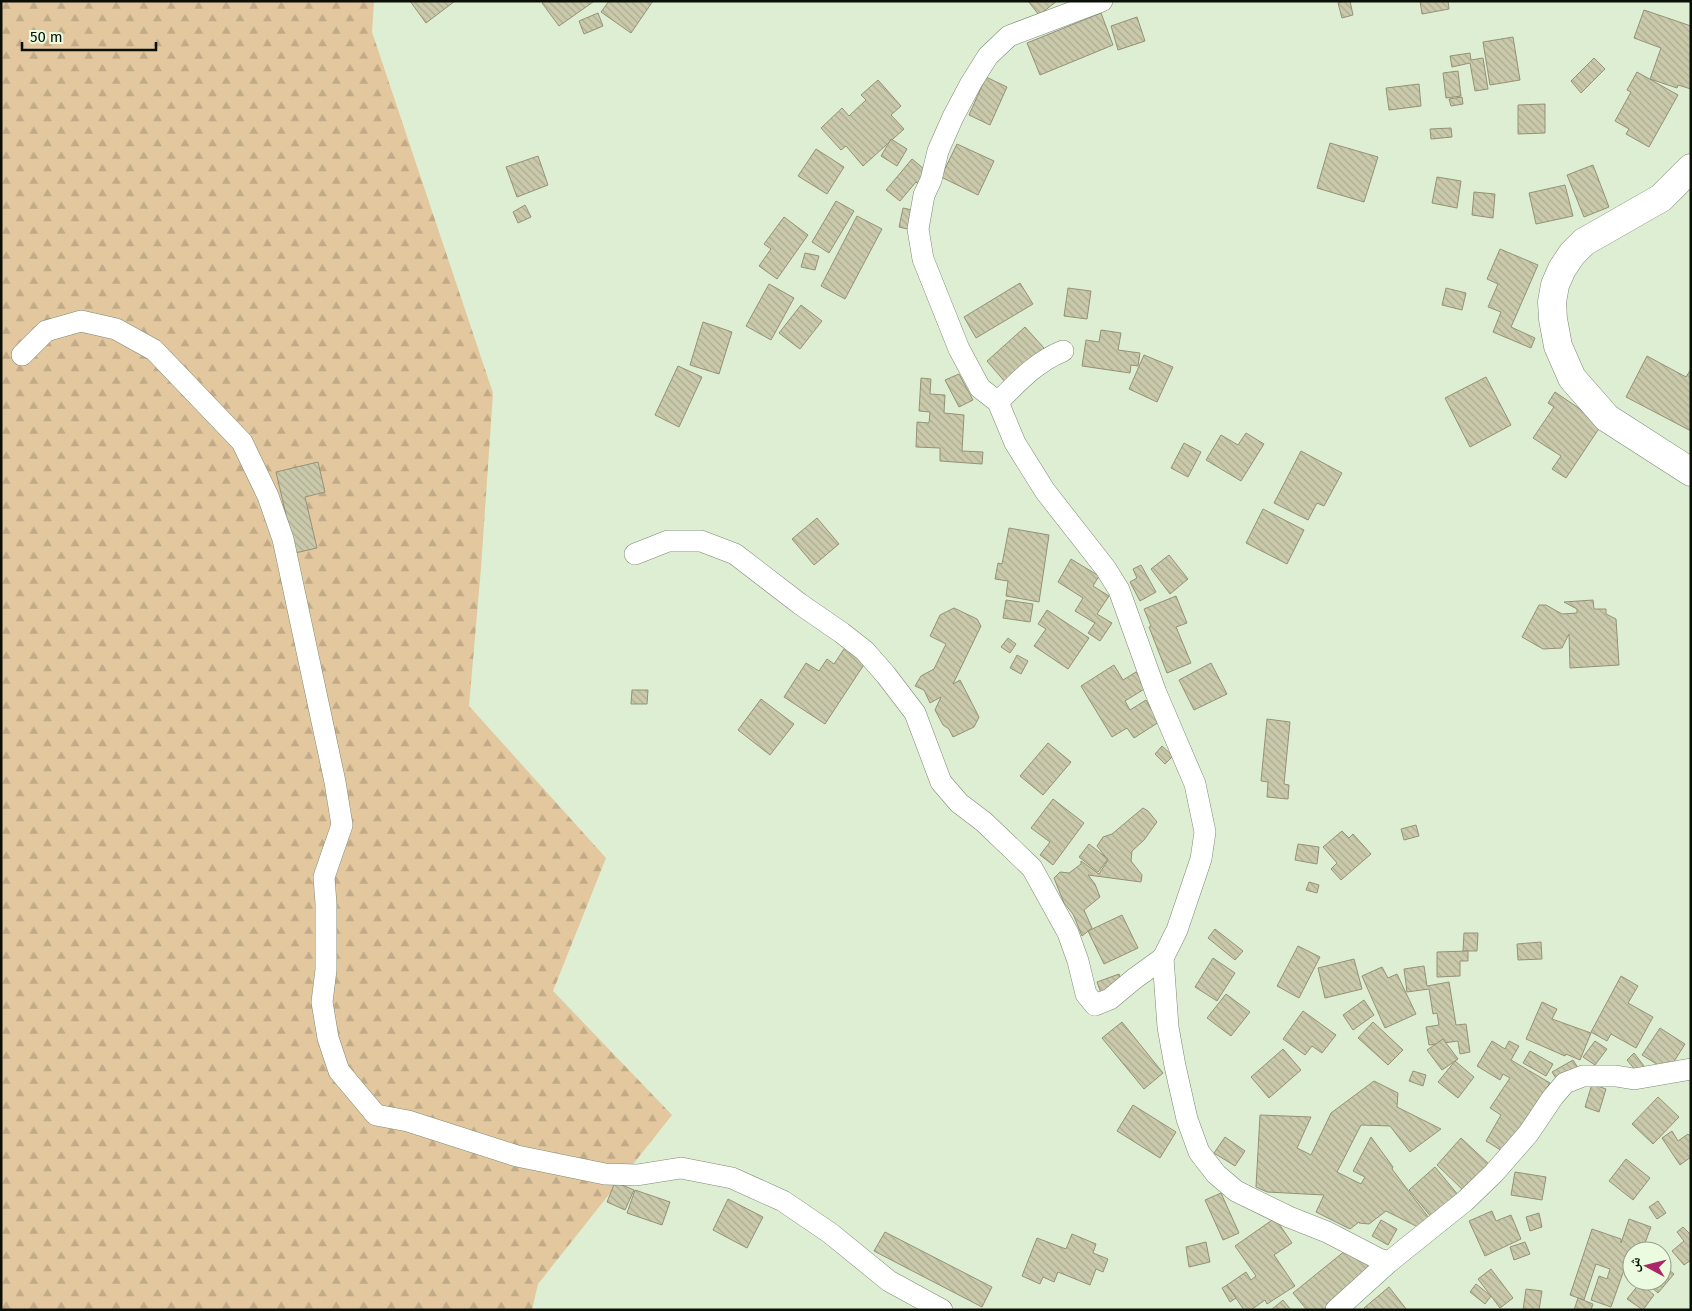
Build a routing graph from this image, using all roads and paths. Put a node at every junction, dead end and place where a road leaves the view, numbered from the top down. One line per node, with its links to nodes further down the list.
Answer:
1 (1102, 1): 5 (street)
2 (1691, 168): 6 (main road)
3 (1064, 351): 5 (street)
4 (22, 355): 11 (street)
5 (998, 402): 8 (street)
6 (1691, 472)
7 (635, 554): 8 (street)
8 (1162, 958): 10 (street)
9 (1691, 1069): 10 (street)
10 (1389, 1262): 12 (street)
11 (942, 1310)
12 (1336, 1310)

